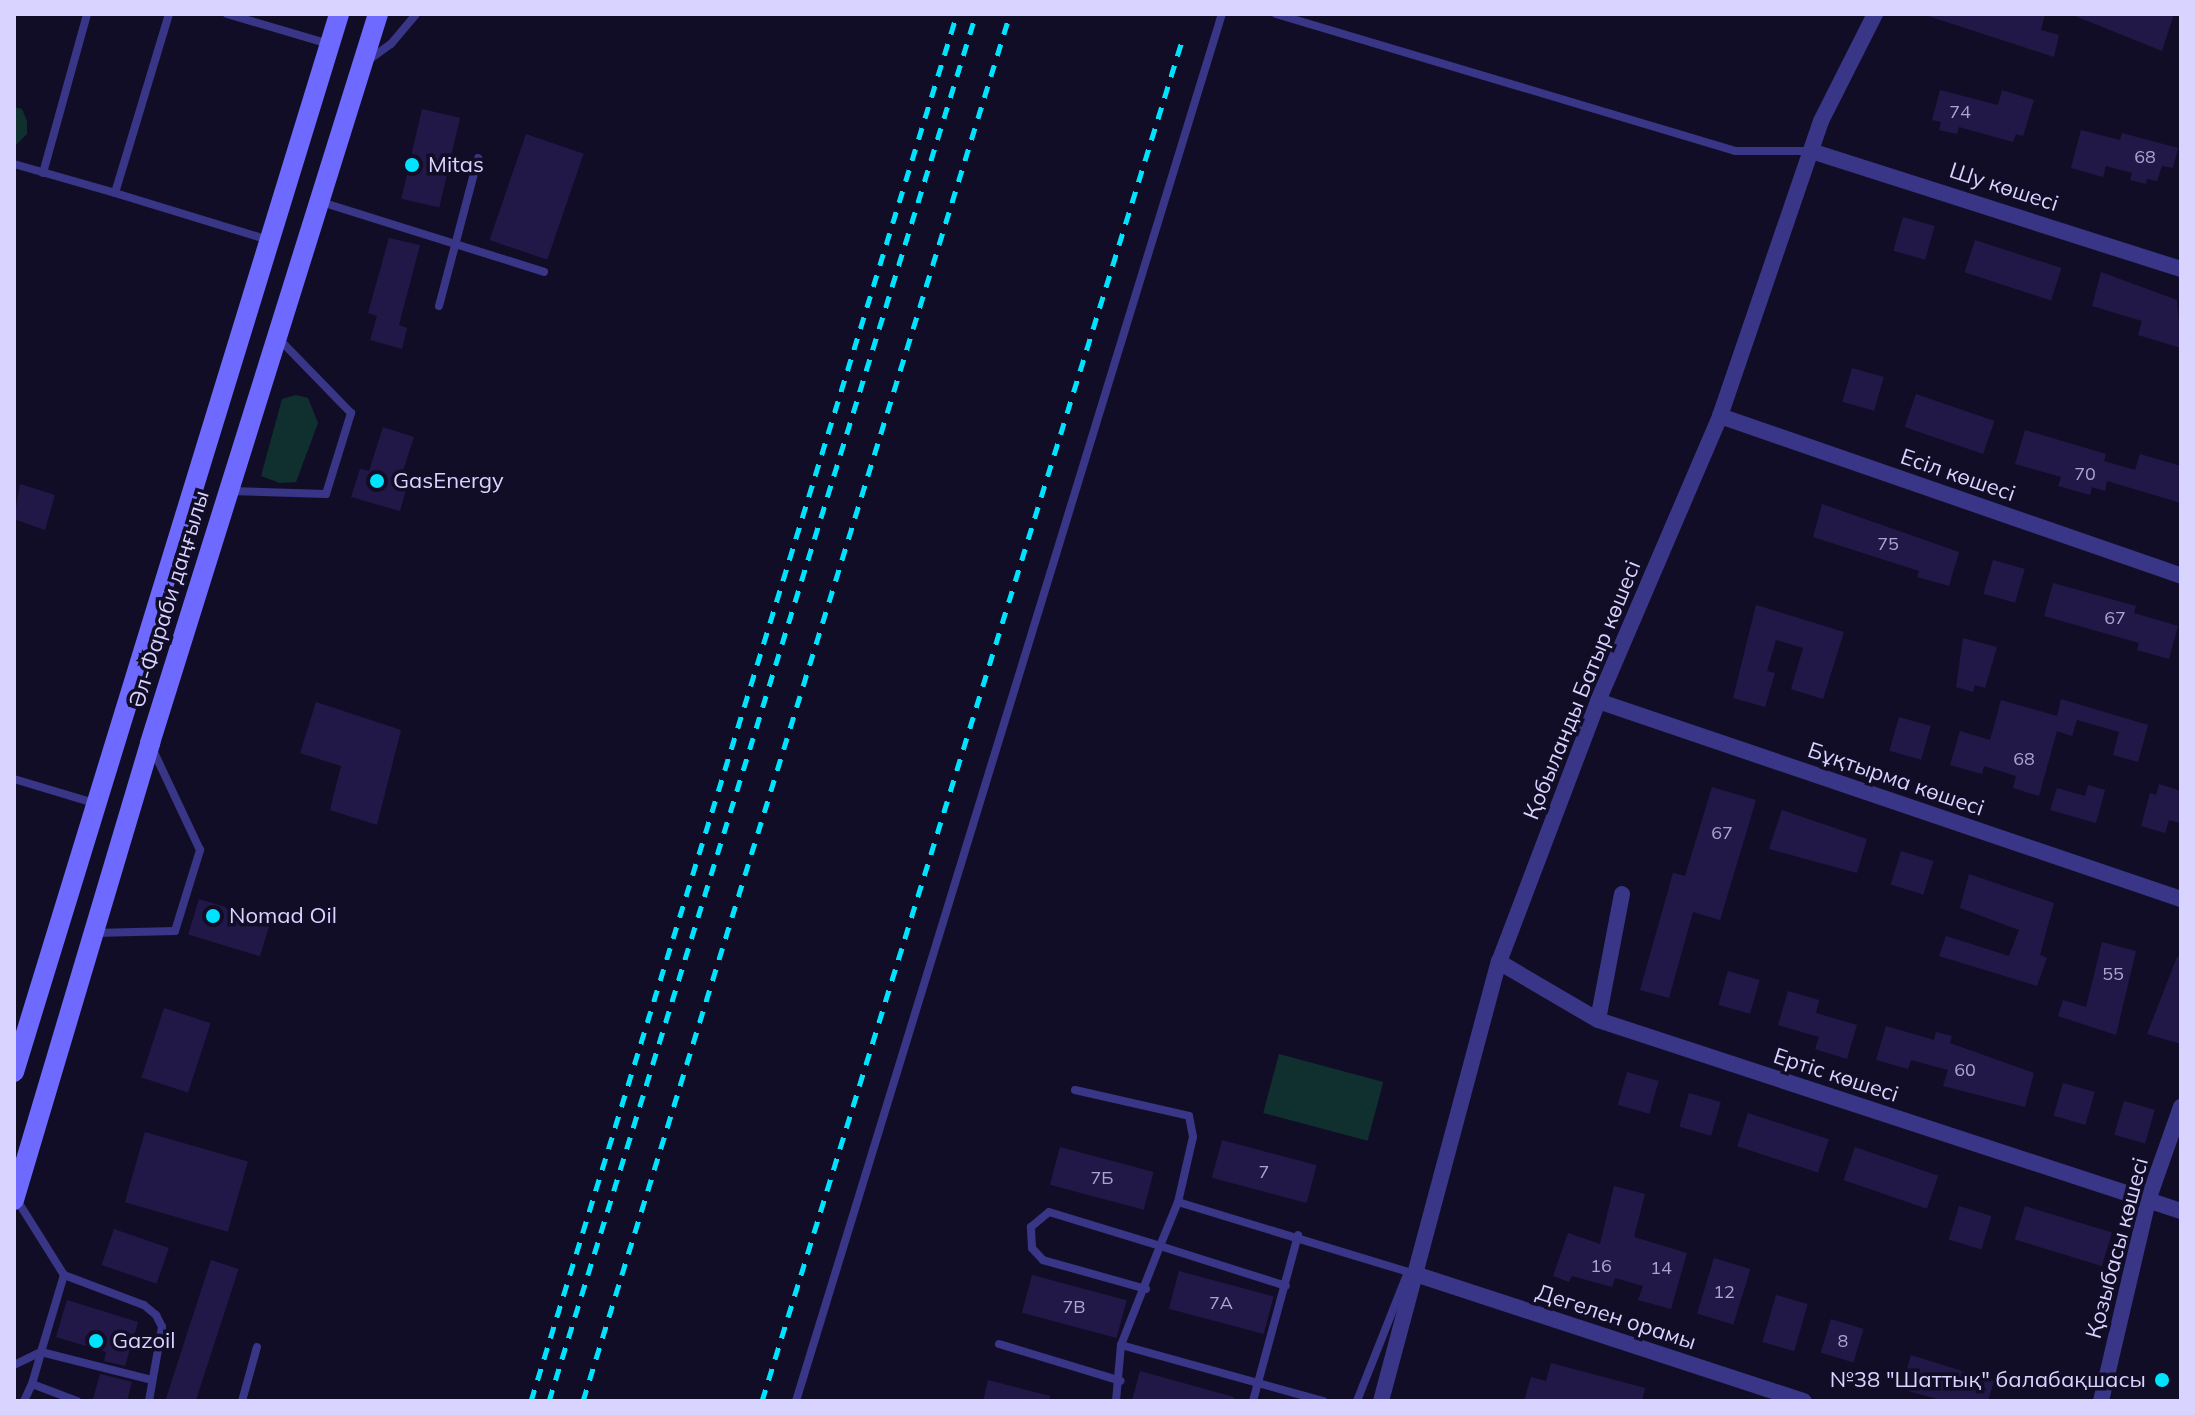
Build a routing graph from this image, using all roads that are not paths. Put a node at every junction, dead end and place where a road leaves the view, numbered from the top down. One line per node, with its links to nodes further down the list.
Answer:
1 (87, 14): 15 (lane)
2 (169, 14): 16 (lane)
3 (227, 14): 10 (lane)
4 (339, 14): 10 (main road, Әл-Фараби даңғылы)
5 (378, 14): 11 (main road, Әл-Фараби даңғылы)
6 (416, 14): 11 (lane)
7 (1222, 14): 63 (lane)
8 (1276, 14): 12 (lane)
9 (1875, 14): 12 (street, Қобыланды Батыр көшесі)
10 (330, 44): 18 (main road, Әл-Фараби даңғылы)
11 (362, 64): 17 (main road, Әл-Фараби даңғылы)
12 (1811, 151): 20 (street, Шу көшесі); 24 (street, Қобыланды Батыр көшесі)
13 (478, 158): 19 (lane)
14 (14, 164): 15 (lane)
15 (43, 173): 16 (lane)
16 (115, 193): 18 (lane)
17 (317, 201): 19 (lane); 23 (main road, Әл-Фараби даңғылы)
18 (271, 240): 30 (main road, Әл-Фараби даңғылы)
19 (455, 244): 21 (lane); 22 (lane)
20 (2181, 269)
21 (544, 272)
22 (439, 306)
23 (276, 336): 25 (main road, Әл-Фараби даңғылы); 25 (lane)
24 (1720, 416): 26 (street, Есіл көшесі); 27 (street, Қобыланды Батыр көшесі)
25 (228, 491): 28 (main road, Әл-Фараби даңғылы)
26 (2181, 576)
27 (1598, 701): 32 (street, Бұқтырма көшесі); 34 (street, Қобыланды Батыр көшесі)
28 (150, 743): 33 (main road, Әл-Фараби даңғылы); 33 (lane)
29 (14, 779): 30 (lane)
30 (95, 803): 36 (main road, Әл-Фараби даңғылы)
31 (1622, 894): 35 (street)
32 (2181, 899)
33 (93, 933): 40 (main road, Әл-Фараби даңғылы)
34 (1499, 962): 35 (street, Ертіс көшесі); 46 (street, Қобыланды Батыр көшесі)
35 (1598, 1020): 41 (street, Ертіс көшесі)
36 (20, 1030): 37 (main road, Әл-Фараби даңғылы)
37 (14, 1072)
38 (1075, 1090): 42 (lane)
39 (2181, 1107): 41 (street, Қозыбасы көшесі)
40 (15, 1198): 47 (lane)
41 (2148, 1200): 43 (street, Ертіс көшесі); 70 (street, Қозыбасы көшесі)
42 (1178, 1202): 44 (lane); 45 (lane)
43 (2181, 1211)
44 (1298, 1235): 46 (lane); 48 (lane)
45 (1160, 1246): 48 (lane); 49 (lane); 49 (lane)
46 (1411, 1273): 67 (lane); 68 (street, Қобыланды Батыр көшесі); 69 (street, Дегелен орамы)
47 (64, 1275): 53 (lane); 55 (lane)
48 (1286, 1286): 57 (lane)
49 (1146, 1289): 51 (lane)
50 (999, 1344): 56 (lane)
51 (1121, 1345): 56 (lane); 57 (lane)
52 (257, 1347): 62 (lane)
53 (41, 1352): 54 (lane); 55 (lane); 58 (lane)
54 (14, 1365)
55 (152, 1380): 61 (lane)
56 (1121, 1381): 64 (lane)
57 (1258, 1382): 65 (lane); 66 (lane)
58 (32, 1384): 59 (lane); 60 (lane)
59 (24, 1401)
60 (77, 1401)
61 (149, 1401)
62 (242, 1401)
63 (796, 1401)
64 (1116, 1401)
65 (1253, 1401)
66 (1323, 1401)
67 (1357, 1401)
68 (1381, 1401)
69 (1804, 1401)
70 (2101, 1401)

